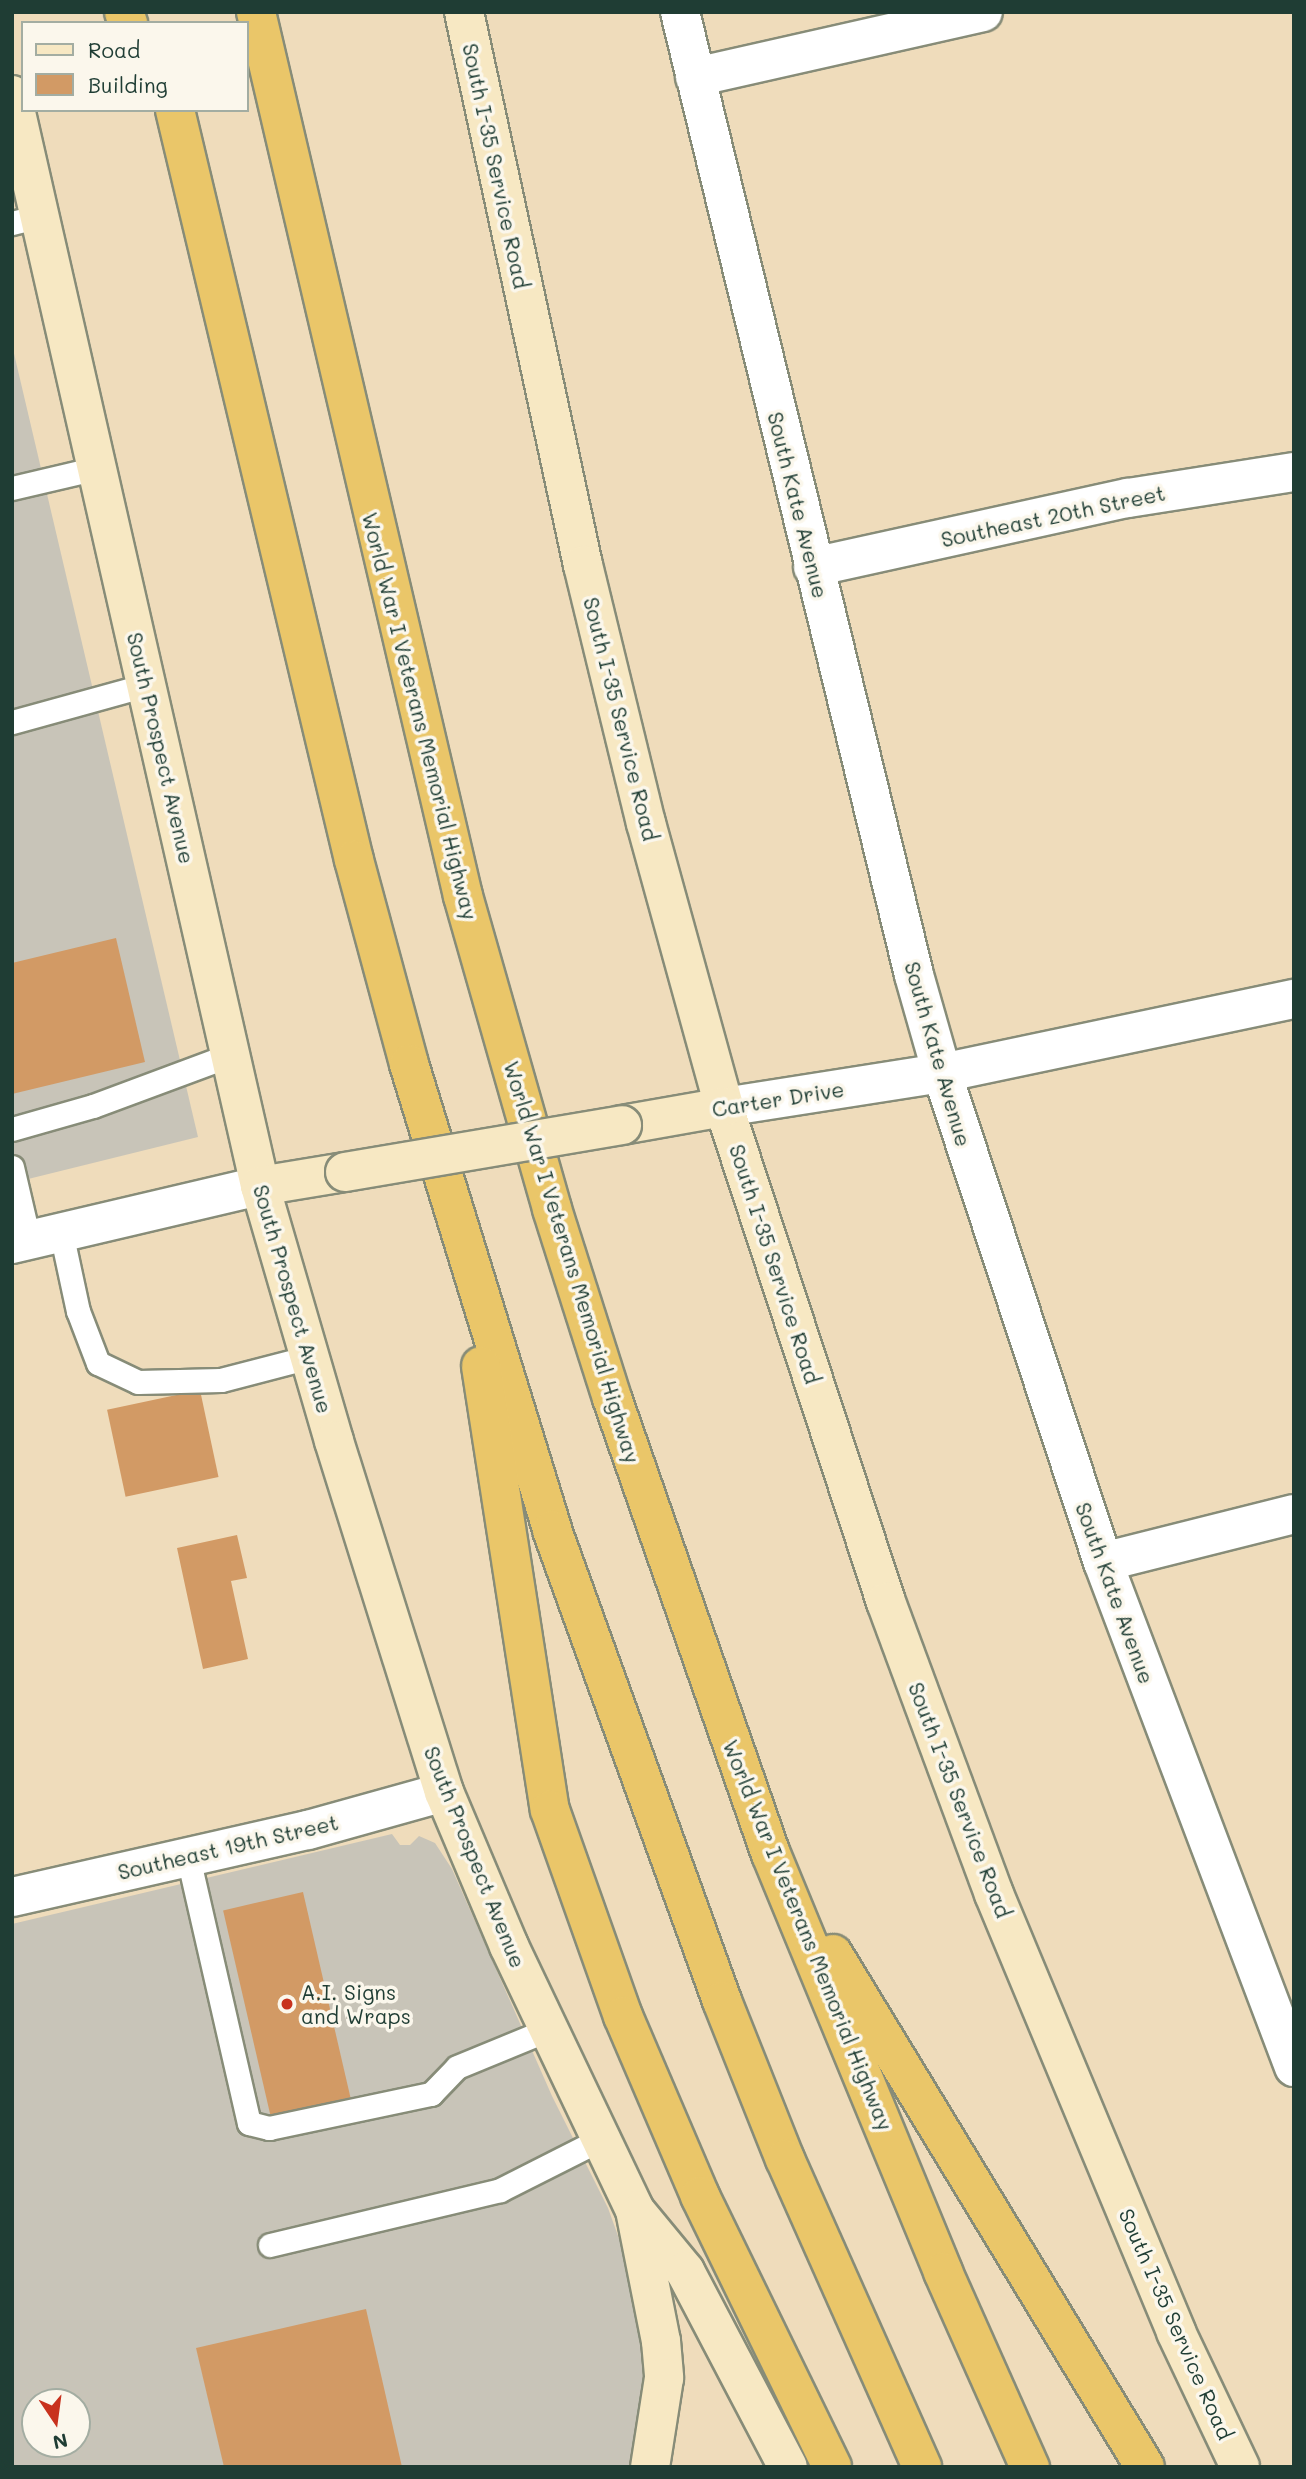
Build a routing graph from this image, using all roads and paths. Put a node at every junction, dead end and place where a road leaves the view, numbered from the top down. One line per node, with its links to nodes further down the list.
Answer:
1 (256, 12): 10 (highway, World War I Veterans Memorial Highway)
2 (278, 12): 10 (highway)
3 (464, 12): 22 (main road, South I-35 Service Road)
4 (680, 12): 6 (street, South Kate Avenue)
5 (983, 12): 6 (street)
6 (695, 77): 16 (street, South Kate Avenue)
7 (12, 95): 12 (main road, South Prospect Avenue)
8 (164, 112): 11 (highway)
9 (175, 112): 11 (highway)
10 (293, 172): 32 (highway, World War I Veterans Memorial Highway)
11 (192, 180): 26 (highway)
12 (26, 220): 13 (main road, South Prospect Avenue)
13 (97, 468): 15 (lane); 17 (main road, South Prospect Avenue)
14 (1294, 472): 16 (street, Southeast 20th Street)
15 (12, 488)
16 (813, 567): 21 (street, South Kate Avenue)
17 (146, 685): 18 (lane); 20 (main road, South Prospect Avenue)
18 (12, 722)
19 (1294, 999): 21 (street, Carter Drive)
20 (230, 1055): 23 (lane); 25 (main road, South Prospect Avenue)
21 (942, 1073): 22 (street, Carter Drive); 30 (street, South Kate Avenue)
22 (724, 1107): 25 (main road, Carter Drive, bridge); 47 (main road, South I-35 Service Road)
23 (12, 1129)
24 (12, 1167): 27 (lane)
25 (260, 1186): 27 (street); 28 (main road, South Prospect Avenue)
26 (460, 1236): 43 (highway); 44 (highway)
27 (34, 1239): 28 (lane)
28 (309, 1357): 31 (main road, South Prospect Avenue)
29 (1294, 1514): 30 (street)
30 (1102, 1562): 36 (street, South Kate Avenue)
31 (444, 1792): 33 (street, Southeast 19th Street); 35 (main road, South Prospect Avenue)
32 (771, 1854): 45 (highway, World War I Veterans Memorial Highway); 46 (highway)
33 (188, 1857): 34 (street, Southeast 19th Street); 35 (lane)
34 (12, 1898)
35 (549, 2029): 38 (main road, South Prospect Avenue)
36 (1286, 2030): 37 (street, South Kate Avenue)
37 (1294, 2067)
38 (601, 2139): 39 (main road, South Prospect Avenue); 40 (lane)
39 (635, 2210): 41 (main road, South Prospect Avenue); 42 (main road)
40 (270, 2245)
41 (650, 2467)
42 (788, 2467)
43 (832, 2467)
44 (922, 2467)
45 (1030, 2467)
46 (1145, 2467)
47 (1240, 2467)

